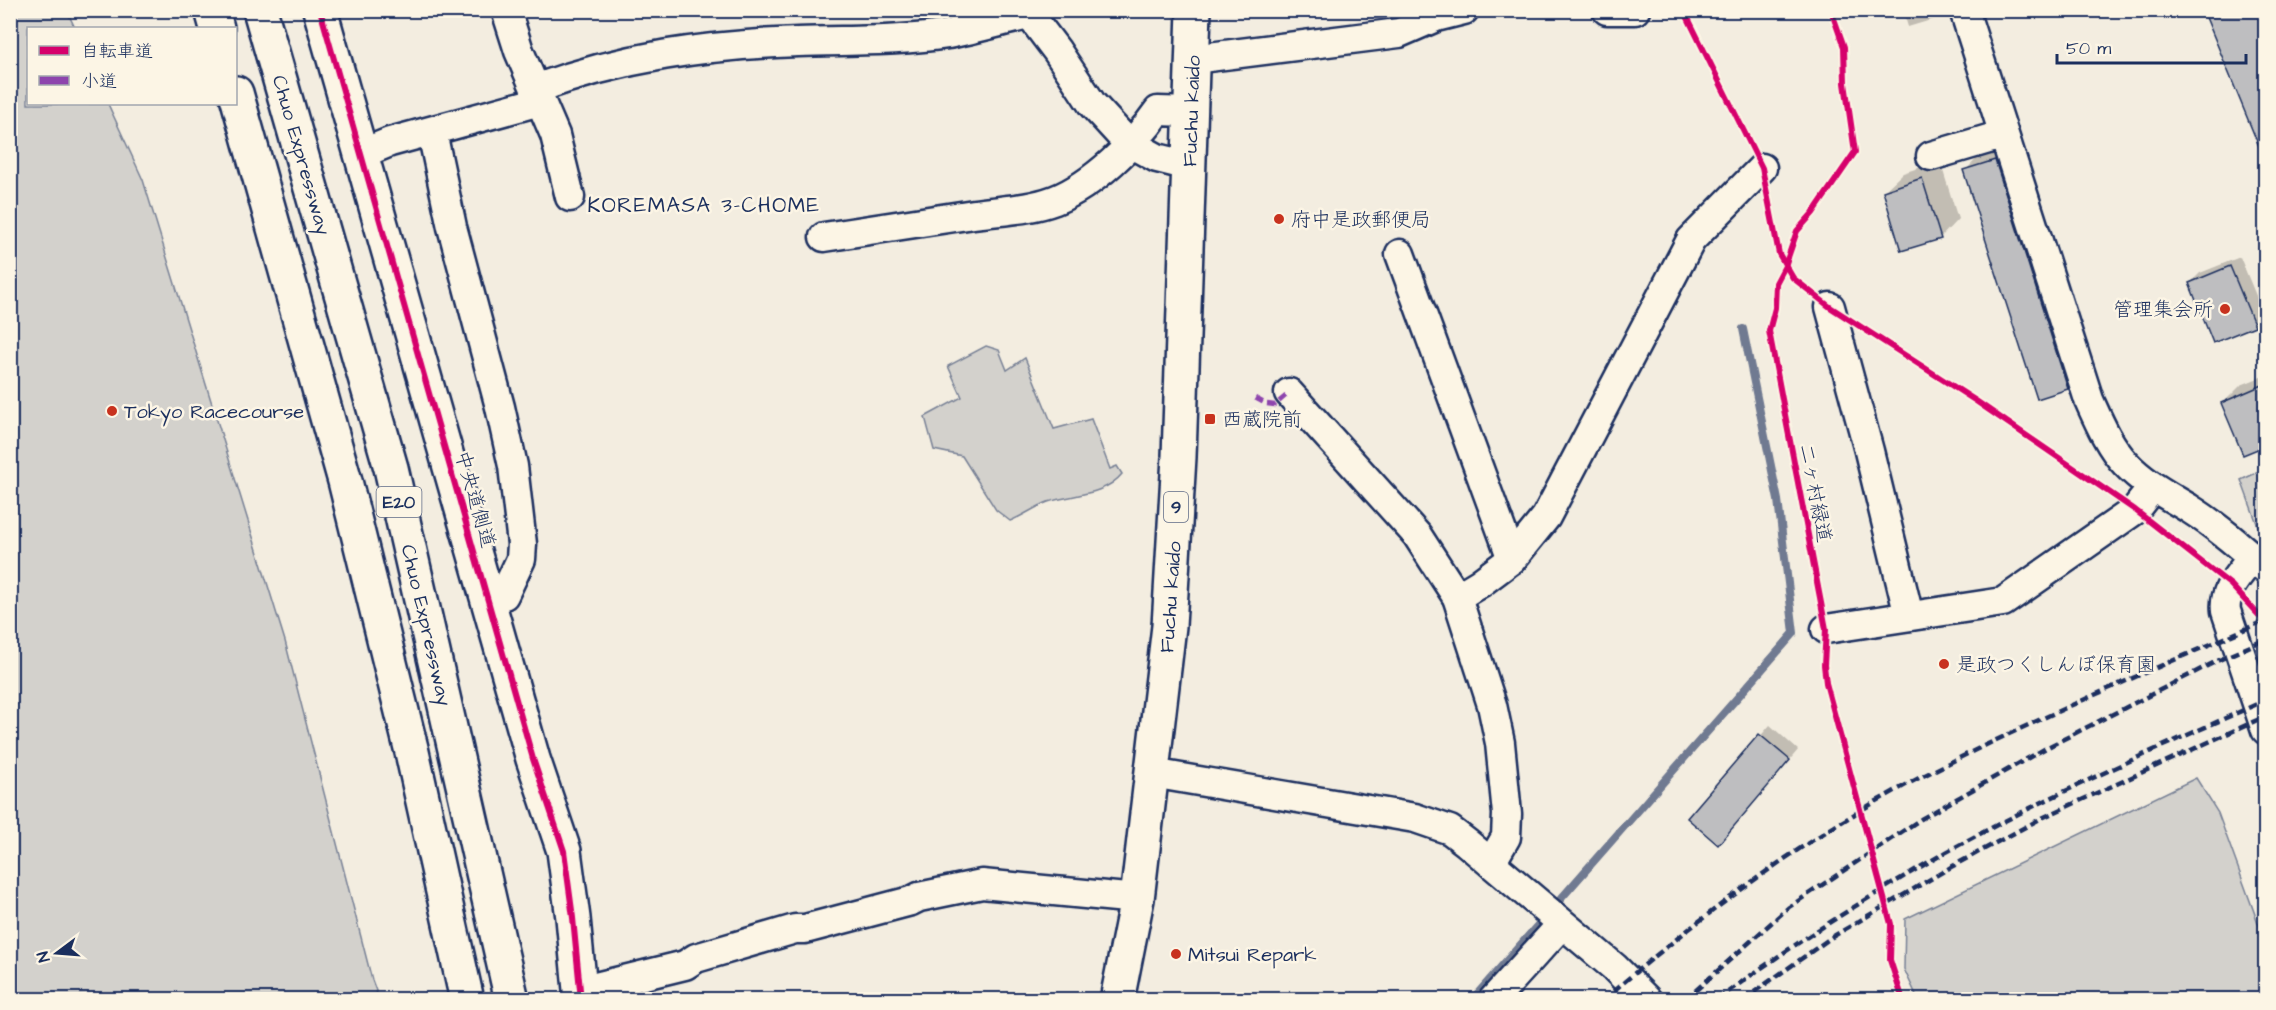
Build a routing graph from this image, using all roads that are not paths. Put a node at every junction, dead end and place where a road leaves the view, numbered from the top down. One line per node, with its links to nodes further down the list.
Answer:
1 (212, 10): 11 (main road)
2 (260, 10): 42 (main road, Chuo Expressway / E20)
3 (320, 10): 19 (main road, 中央道側道)
4 (506, 10): 13 (street)
5 (1194, 10): 12 (main road, Fuchu kaido / 9)
6 (1464, 10): 12 (street)
7 (1607, 10): 8 (street)
8 (1635, 10)
9 (1964, 10): 17 (street)
10 (1027, 13): 13 (street); 18 (street)
11 (217, 27)
12 (1193, 59): 15 (main road, Fuchu kaido / 9)
13 (538, 95): 16 (street); 23 (street)
14 (237, 97): 41 (main road, E20)
15 (1191, 112): 18 (street); 21 (main road, Fuchu kaido / 9)
16 (432, 132): 19 (street); 32 (street)
17 (2002, 135): 20 (street); 28 (street)
18 (1130, 144): 21 (street); 24 (street)
19 (361, 154): 32 (main road, 中央道側道)
20 (1931, 156)
21 (1189, 166): 36 (main road, Fuchu kaido / 9)
22 (1762, 168): 29 (street)
23 (570, 197)
24 (824, 237)
25 (1400, 254): 29 (street)
26 (1830, 307): 33 (street)
27 (1289, 393): 31 (street)
28 (2152, 488): 30 (street); 33 (street)
29 (1512, 559): 31 (street)
30 (2259, 563): 35 (street)
31 (1457, 597): 37 (street)
32 (488, 598): 40 (main road, 中央道側道)
33 (1909, 616): 34 (street)
34 (1826, 629)
35 (2265, 730)
36 (1152, 773): 37 (street); 38 (main road, Fuchu kaido / 9)
37 (1491, 863): 39 (street)
38 (1137, 899): 40 (street); 43 (main road, Fuchu kaido / 9)
39 (1554, 917): 44 (street); 45 (street)
40 (580, 995)
41 (467, 999)
42 (513, 999)
43 (1117, 999)
44 (1493, 999)
45 (1647, 999)

